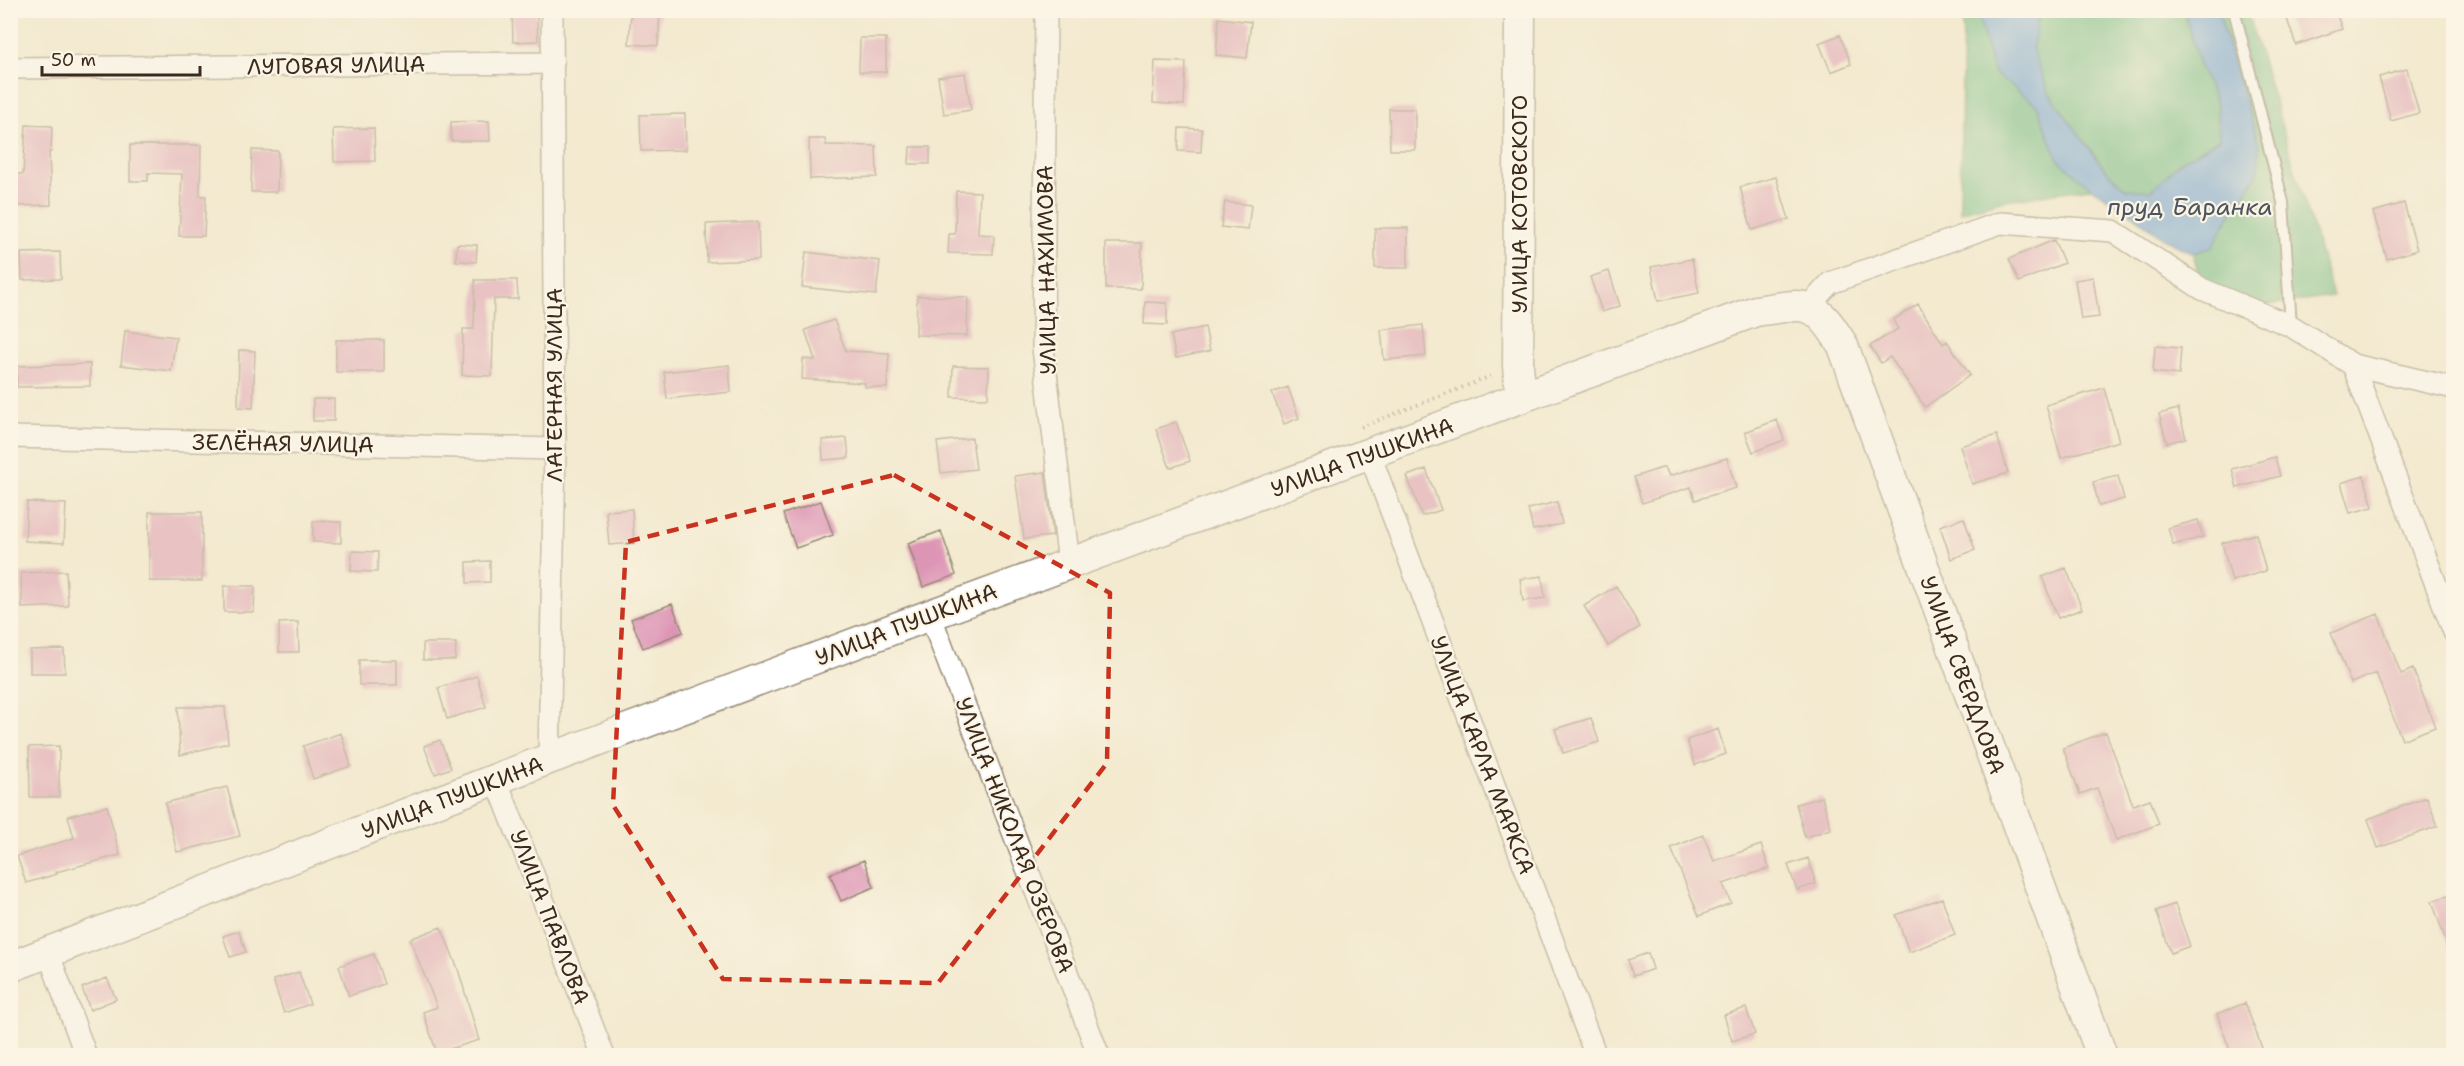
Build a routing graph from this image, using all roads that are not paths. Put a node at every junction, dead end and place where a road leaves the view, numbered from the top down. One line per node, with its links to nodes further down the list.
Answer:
1 (552, 10): 5 (street, ЛАГЕРНАЯ УЛИЦА)
2 (1046, 10): 15 (street, УЛИЦА НАХИМОВА)
3 (1520, 10): 11 (main road, УЛИЦА КОТОВСКОГО)
4 (2234, 10): 8 (lane)
5 (553, 63): 6 (street, ЛУГОВАЯ УЛИЦА); 13 (street, ЛАГЕРНАЯ УЛИЦА)
6 (10, 68)
7 (1809, 306): 8 (street); 11 (main road, УЛИЦА ПУШКИНА); 26 (main road, УЛИЦА СВЕРДЛОВА)
8 (2291, 326): 9 (street)
9 (2354, 365): 10 (street); 17 (street)
10 (2454, 388)
11 (1521, 398): 14 (main road, УЛИЦА ПУШКИНА)
12 (10, 437): 13 (street, ЗЕЛЁНАЯ УЛИЦА)
13 (555, 449): 18 (street, ЛАГЕРНАЯ УЛИЦА)
14 (1370, 455): 15 (main road, УЛИЦА ПУШКИНА); 25 (street, УЛИЦА КАРЛА МАРКСА)
15 (1069, 563): 16 (main road, УЛИЦА ПУШКИНА)
16 (930, 615): 18 (main road, УЛИЦА ПУШКИНА); 24 (street, УЛИЦА НИКОЛАЯ ОЗЕРОВА)
17 (2454, 632)
18 (549, 760): 19 (main road, УЛИЦА ПУШКИНА)
19 (496, 779): 20 (main road, УЛИЦА ПУШКИНА); 23 (street, УЛИЦА ПАВЛОВА)
20 (48, 952): 21 (main road, УЛИЦА ПУШКИНА); 22 (street)
21 (10, 967)
22 (86, 1056)
23 (604, 1056)
24 (1099, 1056)
25 (1596, 1056)
26 (2102, 1056)

